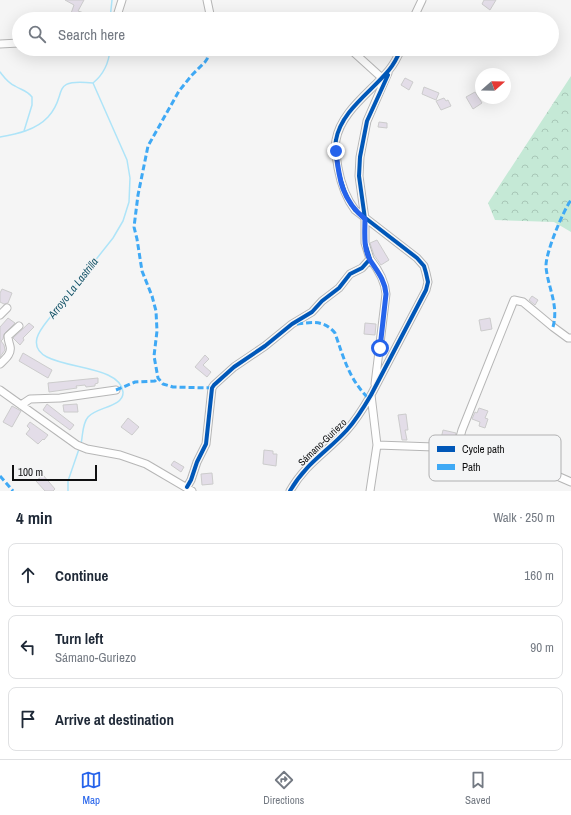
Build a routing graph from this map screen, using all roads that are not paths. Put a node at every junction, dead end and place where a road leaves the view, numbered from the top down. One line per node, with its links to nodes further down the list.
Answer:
1 (122, 0): 4 (street)
2 (207, 0): 5 (street)
3 (422, 0): 6 (street)
4 (118, 12)
5 (210, 12)
6 (416, 12)
7 (12, 43): 8 (street)
8 (0, 44)
9 (358, 56): 12 (street)
10 (397, 56): 11 (street, Sámano-Guriezo)
11 (391, 67): 12 (street, Sámano-Guriezo); 13 (street)
12 (382, 78): 13 (street, Sámano-Guriezo)
13 (365, 219): 14 (street); 20 (street, Sámano-Guriezo)
14 (370, 259): 20 (street); 30 (street)
15 (7, 308): 16 (street)
16 (0, 315)
17 (19, 326): 19 (street)
18 (571, 338): 25 (street)
19 (0, 364)
20 (375, 387): 23 (street, Sámano-Guriezo)
21 (0, 390): 24 (street)
22 (116, 390): 24 (street)
23 (371, 395): 26 (street); 31 (street, Sámano-Guriezo)
24 (21, 405): 30 (street)
25 (461, 435)
26 (377, 445): 27 (street); 32 (street)
27 (429, 447)
28 (561, 478): 29 (street)
29 (571, 482)
30 (189, 489)
31 (290, 491)
32 (370, 491)

